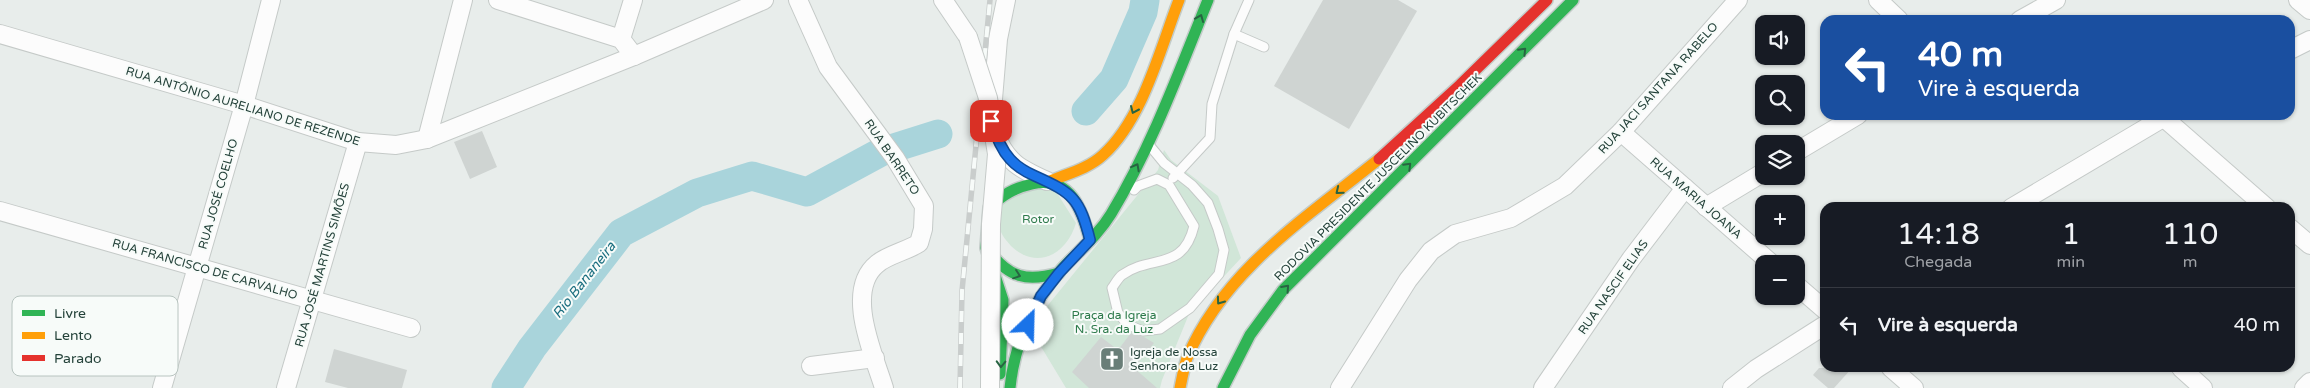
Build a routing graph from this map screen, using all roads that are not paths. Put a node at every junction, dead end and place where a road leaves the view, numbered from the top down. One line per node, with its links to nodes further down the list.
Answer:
1 (271, 0): 28 (street, RUA JOSÉ COELHO)
2 (463, 0): 34 (street)
3 (498, 0): 23 (street)
4 (633, 0): 23 (street)
5 (764, 0): 27 (street, RUA ANTÔNIO AURELIANO DE REZENDE)
6 (798, 0): 62 (street, RUA BARRETO)
7 (943, 0): 69 (street, bridge)
8 (1006, 0): 32 (street)
9 (1179, 0): 40 (highway, one-way to 40)
10 (1208, 0): 36 (highway, one-way to 10)
11 (1249, 0): 22 (lane)
12 (1547, 0): 72 (highway, RODOVIA PRESIDENTE JUSCELINO KUBITSCHEK, one-way to 72)
13 (1573, 0): 73 (highway, RODOVIA PRESIDENTE JUSCELINO KUBITSCHEK, one-way to 13)
14 (1738, 0): 33 (street, RUA JACI SANTANA RABELO)
15 (1878, 0): 19 (street)
16 (2056, 0): 20 (street)
17 (2298, 0): 18 (street)
18 (2310, 10)
19 (1894, 15)
20 (2029, 15)
21 (0, 34): 28 (street, RUA ANTÔNIO AURELIANO DE REZENDE)
22 (1234, 34): 25 (lane); 38 (lane)
23 (621, 39): 27 (street)
24 (2310, 40): 26 (street)
25 (1264, 47)
26 (2295, 48)
27 (634, 56): 34 (street, RUA ANTÔNIO AURELIANO DE REZENDE)
28 (244, 106): 35 (street, RUA ANTÔNIO AURELIANO DE REZENDE); 54 (street, RUA JOSÉ COELHO)
29 (1850, 120): 37 (street)
30 (2158, 120): 43 (street)
31 (2169, 120): 44 (street)
32 (991, 121): 40 (street); 46 (street)
33 (1621, 132): 42 (street, RUA MARIA JOANA); 74 (street, RUA JACI SANTANA RABELO)
34 (427, 139): 35 (street, RUA ANTÔNIO AURELIANO DE REZENDE)
35 (358, 142): 57 (street, RUA JOSÉ MARTINS SIMÕES)
36 (1148, 144): 38 (lane); 48 (highway, one-way to 36)
37 (1805, 147)
38 (1176, 173): 41 (lane); 41 (lane)
39 (1755, 177): 45 (street)
40 (1048, 182): 46 (highway); 50 (highway)
41 (1169, 185): 48 (lane)
42 (1685, 188): 45 (street, RUA MARIA JOANA); 75 (street, RUA NASCIF ELIAS)
43 (2021, 202)
44 (2260, 202)
45 (1706, 207): 53 (street, RUA MARIA JOANA)
46 (989, 208): 52 (highway)
47 (0, 211): 54 (street, RUA FRANCISCO DE CARVALHO)
48 (1109, 217): 50 (highway)
49 (2295, 232): 51 (street)
50 (1090, 240): 55 (highway)
51 (2310, 245)
52 (986, 248): 55 (highway, one-way to 55); 70 (highway, one-way to 70)
53 (1762, 255)
54 (196, 267): 57 (street, RUA FRANCISCO DE CARVALHO); 61 (street, RUA JOSÉ COELHO)
55 (1059, 273): 71 (highway)
56 (1805, 293): 58 (street)
57 (313, 300): 59 (street, RUA FRANCISCO DE CARVALHO); 67 (street, RUA JOSÉ MARTINS SIMÕES)
58 (1820, 306)
59 (411, 328)
60 (1820, 328): 76 (street)
61 (178, 331)
62 (875, 358): 63 (street); 68 (street, RUA BARRETO)
63 (811, 366)
64 (1896, 372): 77 (street)
65 (2185, 372): 78 (street)
66 (2310, 382): 79 (street)
67 (286, 388)
68 (884, 388)
69 (990, 388)
70 (1000, 388)
71 (1010, 388)
72 (1180, 388)
73 (1223, 388)
74 (1340, 388)
75 (1543, 388)
76 (1732, 388)
77 (1914, 388)
78 (2203, 388)
79 (2304, 388)

